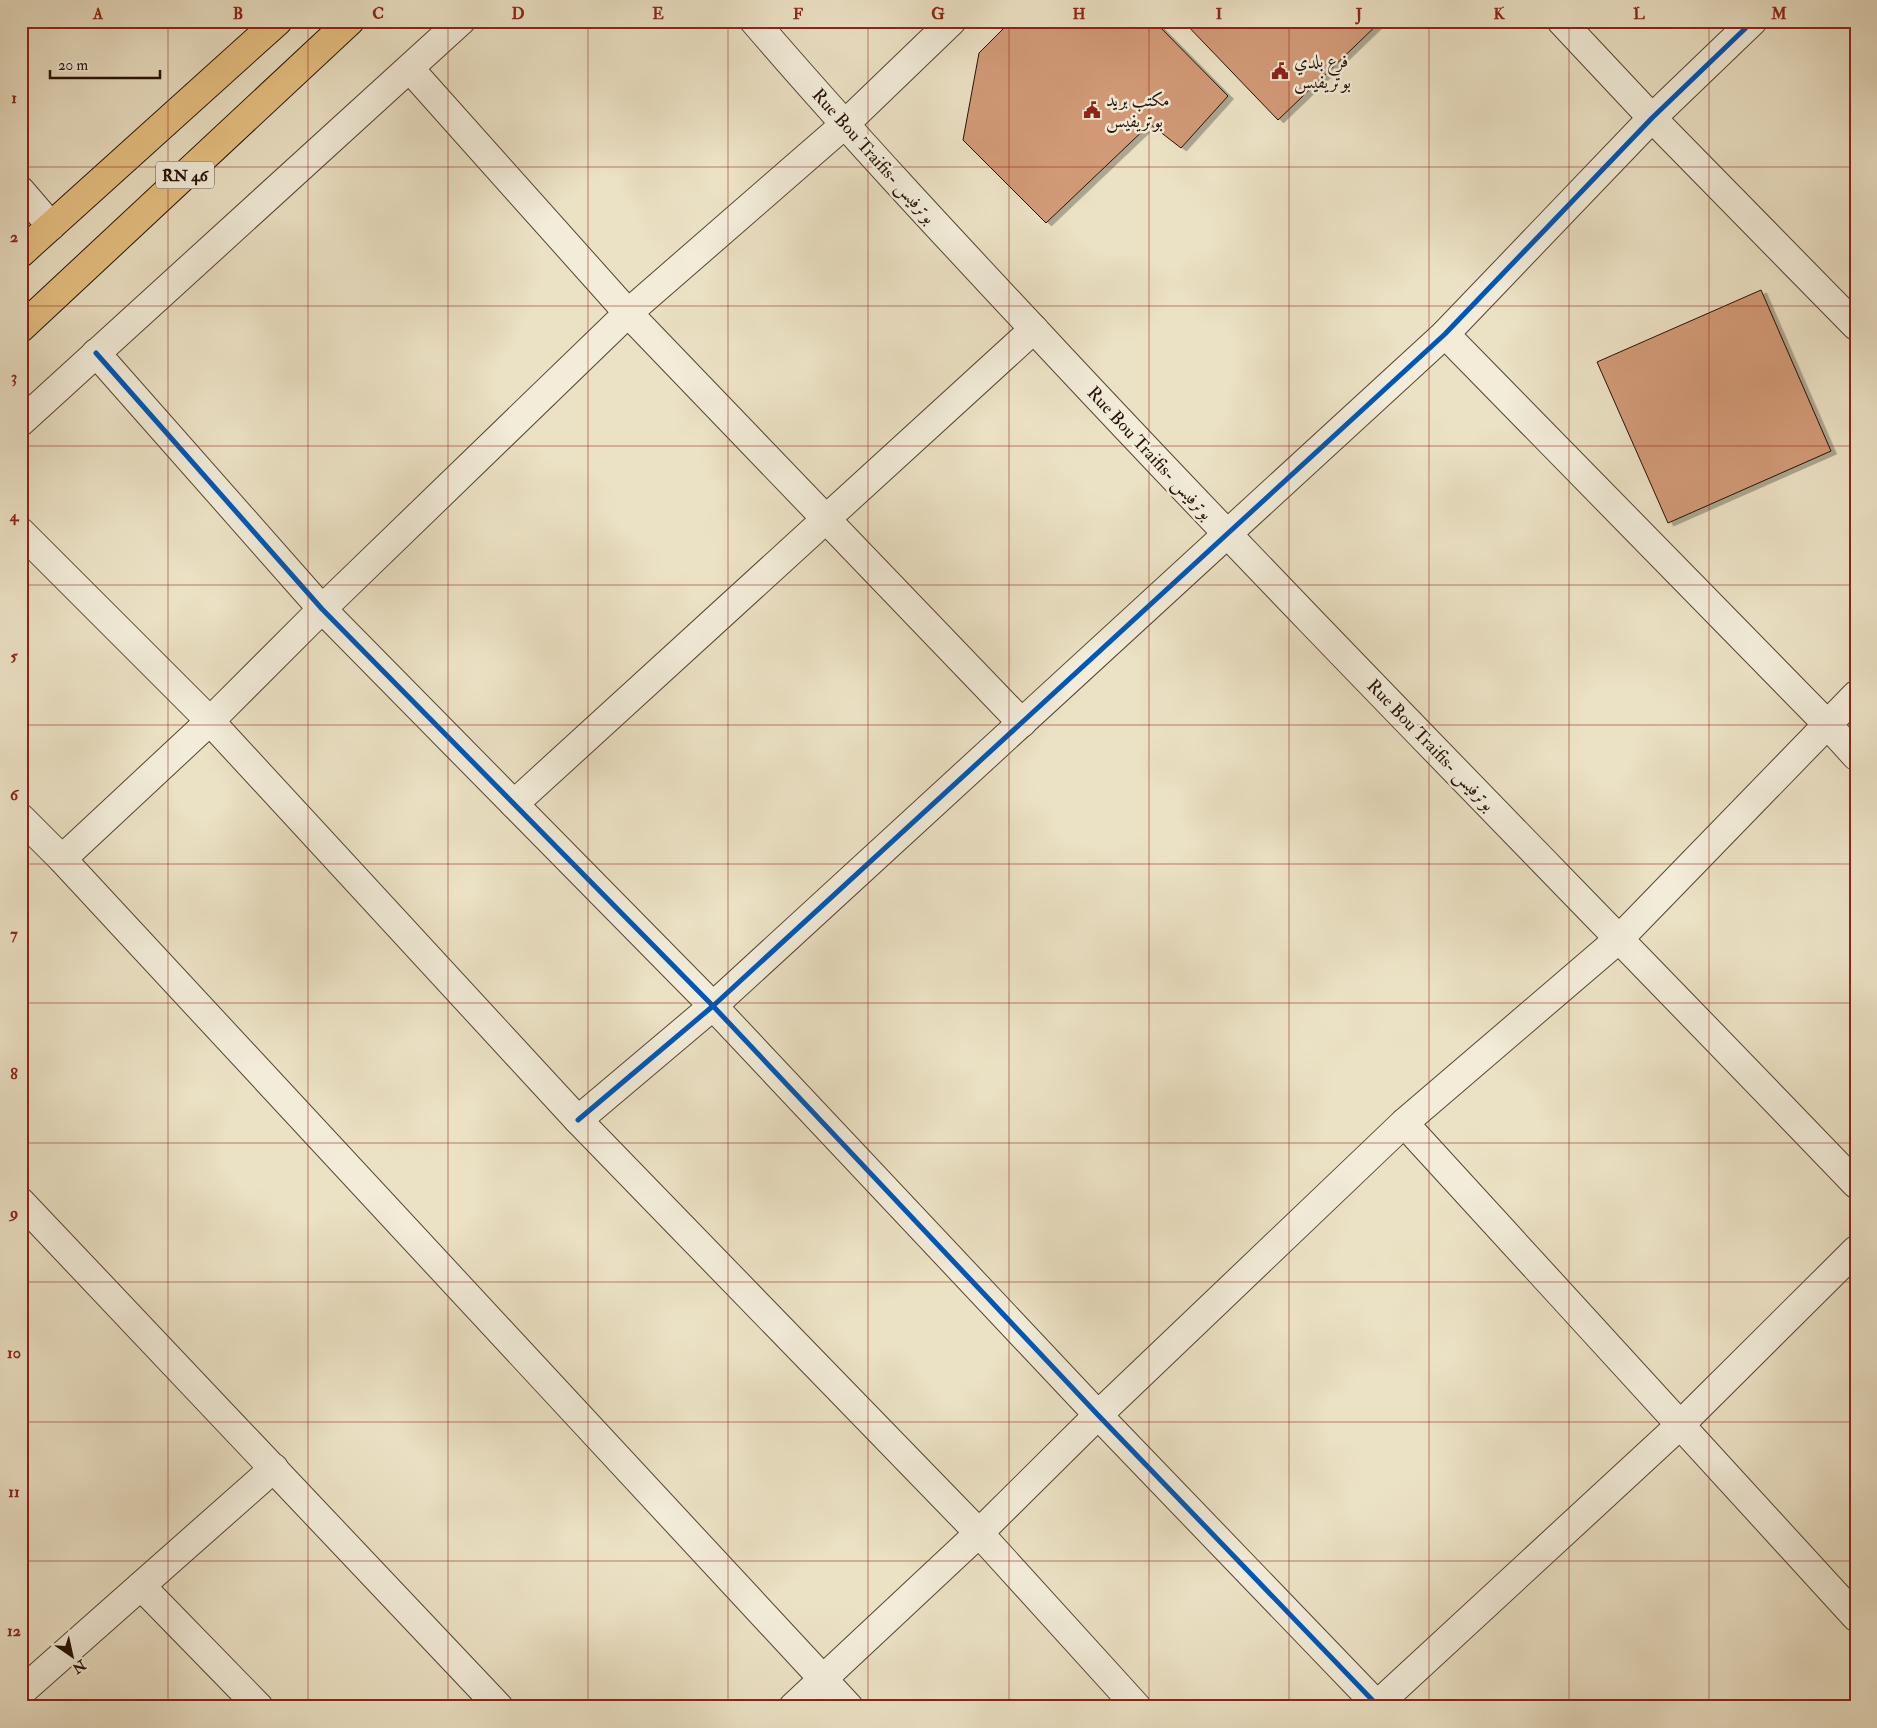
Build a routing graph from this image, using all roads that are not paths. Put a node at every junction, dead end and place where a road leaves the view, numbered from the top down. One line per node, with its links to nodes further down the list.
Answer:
1 (278, 21): 12 (highway, RN 46)
2 (350, 21): 16 (highway, RN 46)
3 (461, 21): 8 (street)
4 (754, 21): 10 (street, Rue Bou Traifis- بوترفيس)
5 (952, 21): 10 (street)
6 (1561, 21): 9 (street)
7 (1753, 21): 9 (street)
8 (410, 69): 14 (street); 19 (street)
9 (1652, 118): 15 (street); 18 (street)
10 (844, 125): 14 (street); 17 (street, Rue Bou Traifis- بوترفيس)
11 (21, 191): 12 (street)
12 (51, 226): 13 (highway, RN 46)
13 (21, 253)
14 (628, 313): 21 (street); 24 (street)
15 (1856, 326)
16 (21, 328)
17 (1034, 329): 21 (street); 23 (street, Rue Bou Traifis- بوترفيس)
18 (1445, 334): 23 (street); 28 (street)
19 (96, 353): 20 (street); 24 (street)
20 (21, 422)
21 (826, 519): 27 (street); 30 (street)
22 (21, 532): 26 (street)
23 (1226, 535): 27 (street); 33 (street, Rue Bou Traifis- بوترفيس)
24 (322, 608): 26 (street); 30 (street)
25 (1856, 695): 28 (street)
26 (210, 721): 32 (street); 35 (street)
27 (1022, 723): 34 (street)
28 (1827, 724): 29 (street); 33 (street)
29 (1856, 756)
30 (514, 804): 34 (street)
31 (21, 818): 32 (street)
32 (62, 859): 46 (street)
33 (1620, 938): 36 (street); 37 (street, Rue Bou Traifis- بوترفيس)
34 (713, 1006): 35 (street); 40 (street)
35 (578, 1120): 43 (street)
36 (1404, 1124): 40 (street); 41 (street)
37 (1856, 1184)
38 (21, 1202): 42 (street)
39 (1856, 1250): 41 (street)
40 (1098, 1415): 43 (street); 48 (street)
41 (1679, 1426): 45 (street); 48 (street)
42 (274, 1468): 44 (street); 50 (street)
43 (979, 1533): 46 (street); 53 (street)
44 (141, 1586): 47 (street); 49 (street)
45 (1856, 1617)
46 (823, 1679): 51 (street); 52 (street)
47 (21, 1692)
48 (1378, 1706)
49 (259, 1707)
50 (499, 1707)
51 (793, 1707)
52 (849, 1707)
53 (1137, 1707)

